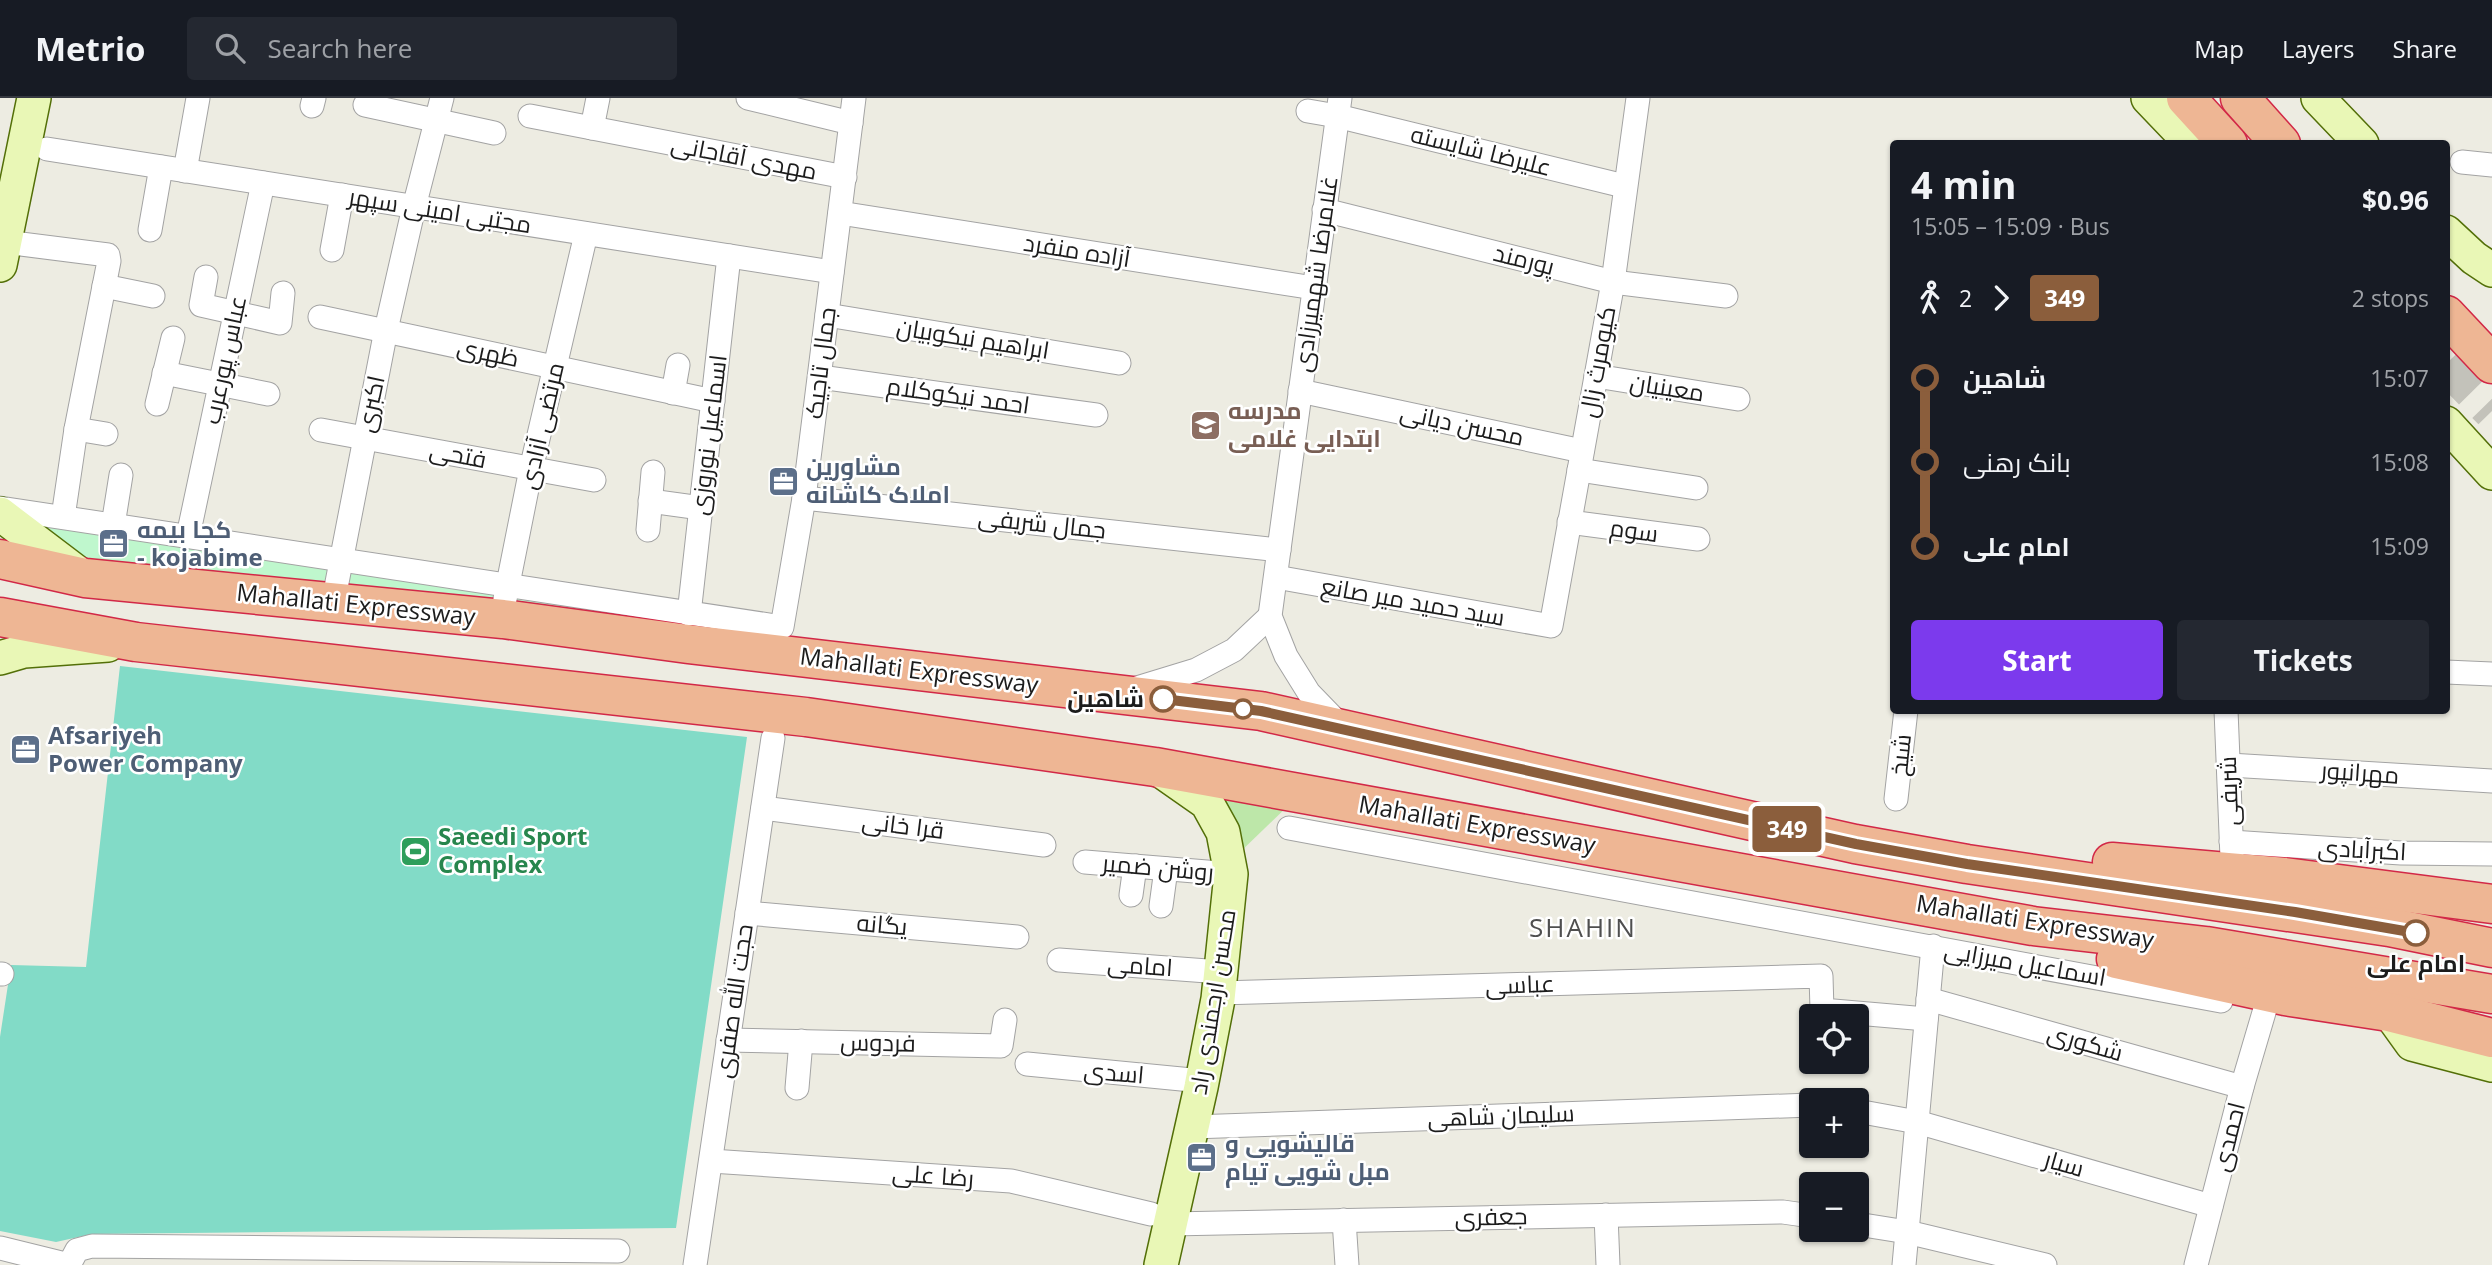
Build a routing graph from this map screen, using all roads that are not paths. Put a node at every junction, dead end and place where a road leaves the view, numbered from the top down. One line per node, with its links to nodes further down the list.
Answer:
1 (34, 98): 32 (main road)
2 (198, 98): 27 (street)
3 (442, 98): 15 (street, اکبری)
4 (598, 98): 17 (street)
5 (748, 98): 16 (street)
6 (854, 98): 16 (street, جمال تاجیک)
7 (1638, 98): 30 (street, کیومرث زال)
8 (2148, 98): 18 (main road)
9 (2240, 98): 21 (highway)
10 (2318, 98): 22 (main road)
11 (365, 105): 15 (street)
12 (1339, 107): 13 (street, علیرضا شایسته); 30 (street, علیرضا شایسته); 34 (street, غلامرضا شهمیرزادی)
13 (1307, 111)
14 (530, 116): 17 (street, مهدی آقاجانی)
15 (436, 121): 19 (street); 33 (street, اکبری)
16 (851, 123): 28 (street, جمال تاجیک)
17 (592, 128): 28 (street, مهدی آقاجانی)
18 (2186, 129): 20 (highway)
19 (494, 133)
20 (2217, 140)
21 (2277, 140)
22 (2358, 140)
23 (47, 149): 26 (street, مجتبی امینی سپهر)
24 (2462, 162): 25 (street)
25 (2492, 165)
26 (161, 167): 27 (street, مجتبی امینی سپهر); 36 (street)
27 (185, 171): 29 (street, مجتبی امینی سپهر)
28 (845, 177): 35 (street, جمال تاجیک)
29 (262, 183): 31 (street, مجتبی امینی سپهر); 51 (street, عباس پورعرب)
30 (1624, 186): 45 (street, کیومرث زال)
31 (342, 195): 33 (street, مجتبی امینی سپهر); 39 (street)
32 (6, 204): 40 (main road)
33 (414, 207): 37 (street, مجتبی امینی سپهر); 55 (street, اکبری)
34 (1324, 210): 45 (street, پورمند); 47 (street, غلامرضا شهمیرزادی)
35 (840, 213): 43 (street, جمال تاجیک); 47 (street, آزاده منفرد)
36 (150, 230)
37 (586, 234): 41 (street, مجتبی امینی سپهر); 60 (street, مرتضی آزادی)
38 (2450, 236): 42 (main road)
39 (332, 250)
40 (2, 253): 46 (street)
41 (729, 256): 43 (street, مجتبی امینی سپهر); 69 (street, اسماعیل نوروزی)
42 (2487, 269)
43 (832, 272): 52 (street, جمال تاجیک)
44 (206, 277): 51 (street)
45 (1612, 282): 50 (street, پورمند); 62 (street, کیومرث زال)
46 (104, 286): 49 (street); 73 (street)
47 (1314, 288): 65 (street, غلامرضا شهمیرزادی)
48 (283, 293): 51 (street)
49 (153, 296)
50 (1726, 296)
51 (235, 314): 64 (street, عباس پورعرب)
52 (827, 315): 57 (street, ابراهیم نیکوبیان); 63 (street, جمال تاجیک)
53 (320, 317): 55 (street, ظهری)
54 (2450, 319): 58 (highway)
55 (386, 331): 60 (street, ظهری); 76 (street, اکبری)
56 (173, 338): 61 (street)
57 (1119, 363)
58 (2492, 364)
59 (678, 365): 66 (street)
60 (555, 367): 66 (street, ظهری); 78 (street, مرتضی آزادی)
61 (164, 373): 64 (street); 70 (street)
62 (1596, 376): 68 (street, معینیان); 77 (street, کیومرث زال)
63 (820, 377): 71 (street, احمد نیکوکلام); 84 (street, جمال تاجیک)
64 (219, 385): 67 (street); 93 (street, عباس پورعرب)
65 (1300, 391): 77 (street, محسن دیانی); 95 (street, غلامرضا شهمیرزادی)
66 (674, 393): 69 (street, ظهری)
67 (268, 394)
68 (1738, 399)
69 (713, 401): 87 (street, اسماعیل نوروزی)
70 (157, 404)
71 (1096, 415)
72 (2450, 427): 80 (main road)
73 (76, 429): 75 (street); 89 (street)
74 (321, 429): 76 (street, فتحی)
75 (106, 434)
76 (364, 437): 78 (street, فتحی); 97 (street, اکبری)
77 (1580, 460): 83 (street, محسن دیانی); 90 (street, کیومرث زال)
78 (531, 469): 82 (street, فتحی); 100 (street, مرتضی آزادی)
79 (653, 472): 85 (street)
80 (2492, 473)
81 (121, 475): 91 (street)
82 (594, 480)
83 (1696, 488)
84 (804, 498): 95 (street, جمال شریفی); 102 (street, جمال تاجیک)
85 (650, 501): 87 (street); 92 (street)
86 (0, 508): 89 (street)
87 (701, 508): 102 (street, اسماعیل نوروزی)
88 (0, 514): 99 (main road)
89 (63, 517): 91 (street)
90 (1569, 522): 94 (street, سوم); 105 (street, کیومرث زال)
91 (113, 525): 93 (street)
92 (648, 530)
93 (188, 536): 97 (street)
94 (1698, 539)
95 (1279, 550): 98 (street, غلامرضا شهمیرزادی)
96 (0, 559): 99 (highway, Mahallati Expressway)
97 (341, 560): 100 (street); 101 (street, اکبری)
98 (1276, 577): 103 (street, غلامرضا شهمیرزادی); 105 (street, سید حمید میر صانع)
99 (85, 578): 101 (highway, Mahallati Expressway)
100 (505, 602): 101 (highway, Mahallati Expressway); 102 (street); 110 (highway, Mahallati Expressway)
101 (333, 603)
102 (689, 614)
103 (1270, 616): 110 (street); 113 (street)
104 (0, 617): 106 (highway, Mahallati Expressway)
105 (1551, 626)
106 (136, 642): 107 (main road); 116 (highway, Mahallati Expressway)
107 (0, 658)
108 (2450, 672): 109 (street)
109 (2492, 674)
110 (1114, 694): 113 (highway, Mahallati Expressway)
111 (1906, 714): 118 (street, شیخ)
112 (2226, 714): 115 (street, شریفی)
113 (1345, 729): 125 (highway, Mahallati Expressway)
114 (773, 738): 119 (street, حجت الله صفری)
115 (2229, 765): 117 (street, مهرانپور); 123 (street, شریفی)
116 (1155, 767): 128 (main road, محسن ارجمندی راد); 133 (highway, Mahallati Expressway)
117 (2492, 782)
118 (1896, 799)
119 (763, 808): 121 (street, قرا خانی); 132 (street, حجت الله صفری)
120 (1289, 828): 135 (street)
121 (1044, 845)
122 (2492, 854): 123 (street, اکبرآبادی)
123 (2232, 857): 125 (highway); 130 (highway)
124 (1085, 862): 126 (street, روشن ضمیر)
125 (1967, 864): 136 (highway, Mahallati Expressway)
126 (1135, 866): 127 (street, روشن ضمیر); 129 (street)
127 (1166, 869): 128 (street, روشن ضمیر); 131 (street)
128 (1231, 874): 138 (main road, محسن ارجمندی راد)
129 (1131, 895)
130 (2492, 904)
131 (1161, 905)
132 (747, 914): 134 (street, یگانه); 145 (street, حجت الله صفری)
133 (2033, 926): 139 (highway, Mahallati Expressway); 140 (highway)
134 (1017, 937)
135 (1933, 946): 140 (street, اسماعیل میرزایی); 141 (street, اسماعیل میرزایی)
136 (2492, 948)
137 (1059, 960): 138 (street, امامی)
138 (1220, 983): 141 (street, عباسی); 149 (main road, محسن ارجمندی راد)
139 (2492, 994)
140 (2275, 1003): 142 (highway); 150 (street, احمدی)
141 (1927, 1009): 150 (street, شکوری); 154 (street, اسماعیل میرزایی)
142 (2389, 1012): 144 (highway); 148 (main road)
143 (1004, 1020): 146 (street, فردوس)
144 (2492, 1038)
145 (728, 1040): 146 (street, فردوس); 156 (street, حجت الله صفری)
146 (800, 1041): 151 (street)
147 (1027, 1064): 149 (street, اسدی)
148 (2492, 1065)
149 (1202, 1081): 155 (main road, محسن ارجمندی راد)
150 (2242, 1087): 157 (street, احمدی)
151 (797, 1088)
152 (1799, 1105): 155 (street, سلیمان شاهی)
153 (1869, 1113): 154 (street)
154 (1917, 1122): 157 (street, سیار); 163 (street, اسماعیل میرزایی)
155 (1192, 1127): 160 (main road, محسن ارجمندی راد)
156 (711, 1161): 160 (street, رضا علی); 167 (street, حجت الله صفری)
157 (2211, 1206): 173 (street, احمدی)
158 (1799, 1214): 159 (street, جعفری)
159 (1606, 1215): 161 (street, جعفری); 170 (street)
160 (1161, 1219): 161 (street, جعفری); 168 (main road, محسن ارجمندی راد)
161 (1344, 1220): 169 (street)
162 (1869, 1226): 163 (street)
163 (1907, 1232): 171 (street, اسماعیل میرزایی); 172 (street)
164 (0, 1248): 166 (street)
165 (618, 1251): 166 (street)
166 (69, 1265)
167 (695, 1265)
168 (1161, 1265)
169 (1347, 1265)
170 (1608, 1265)
171 (1904, 1265)
172 (2045, 1265)
173 (2196, 1265)

